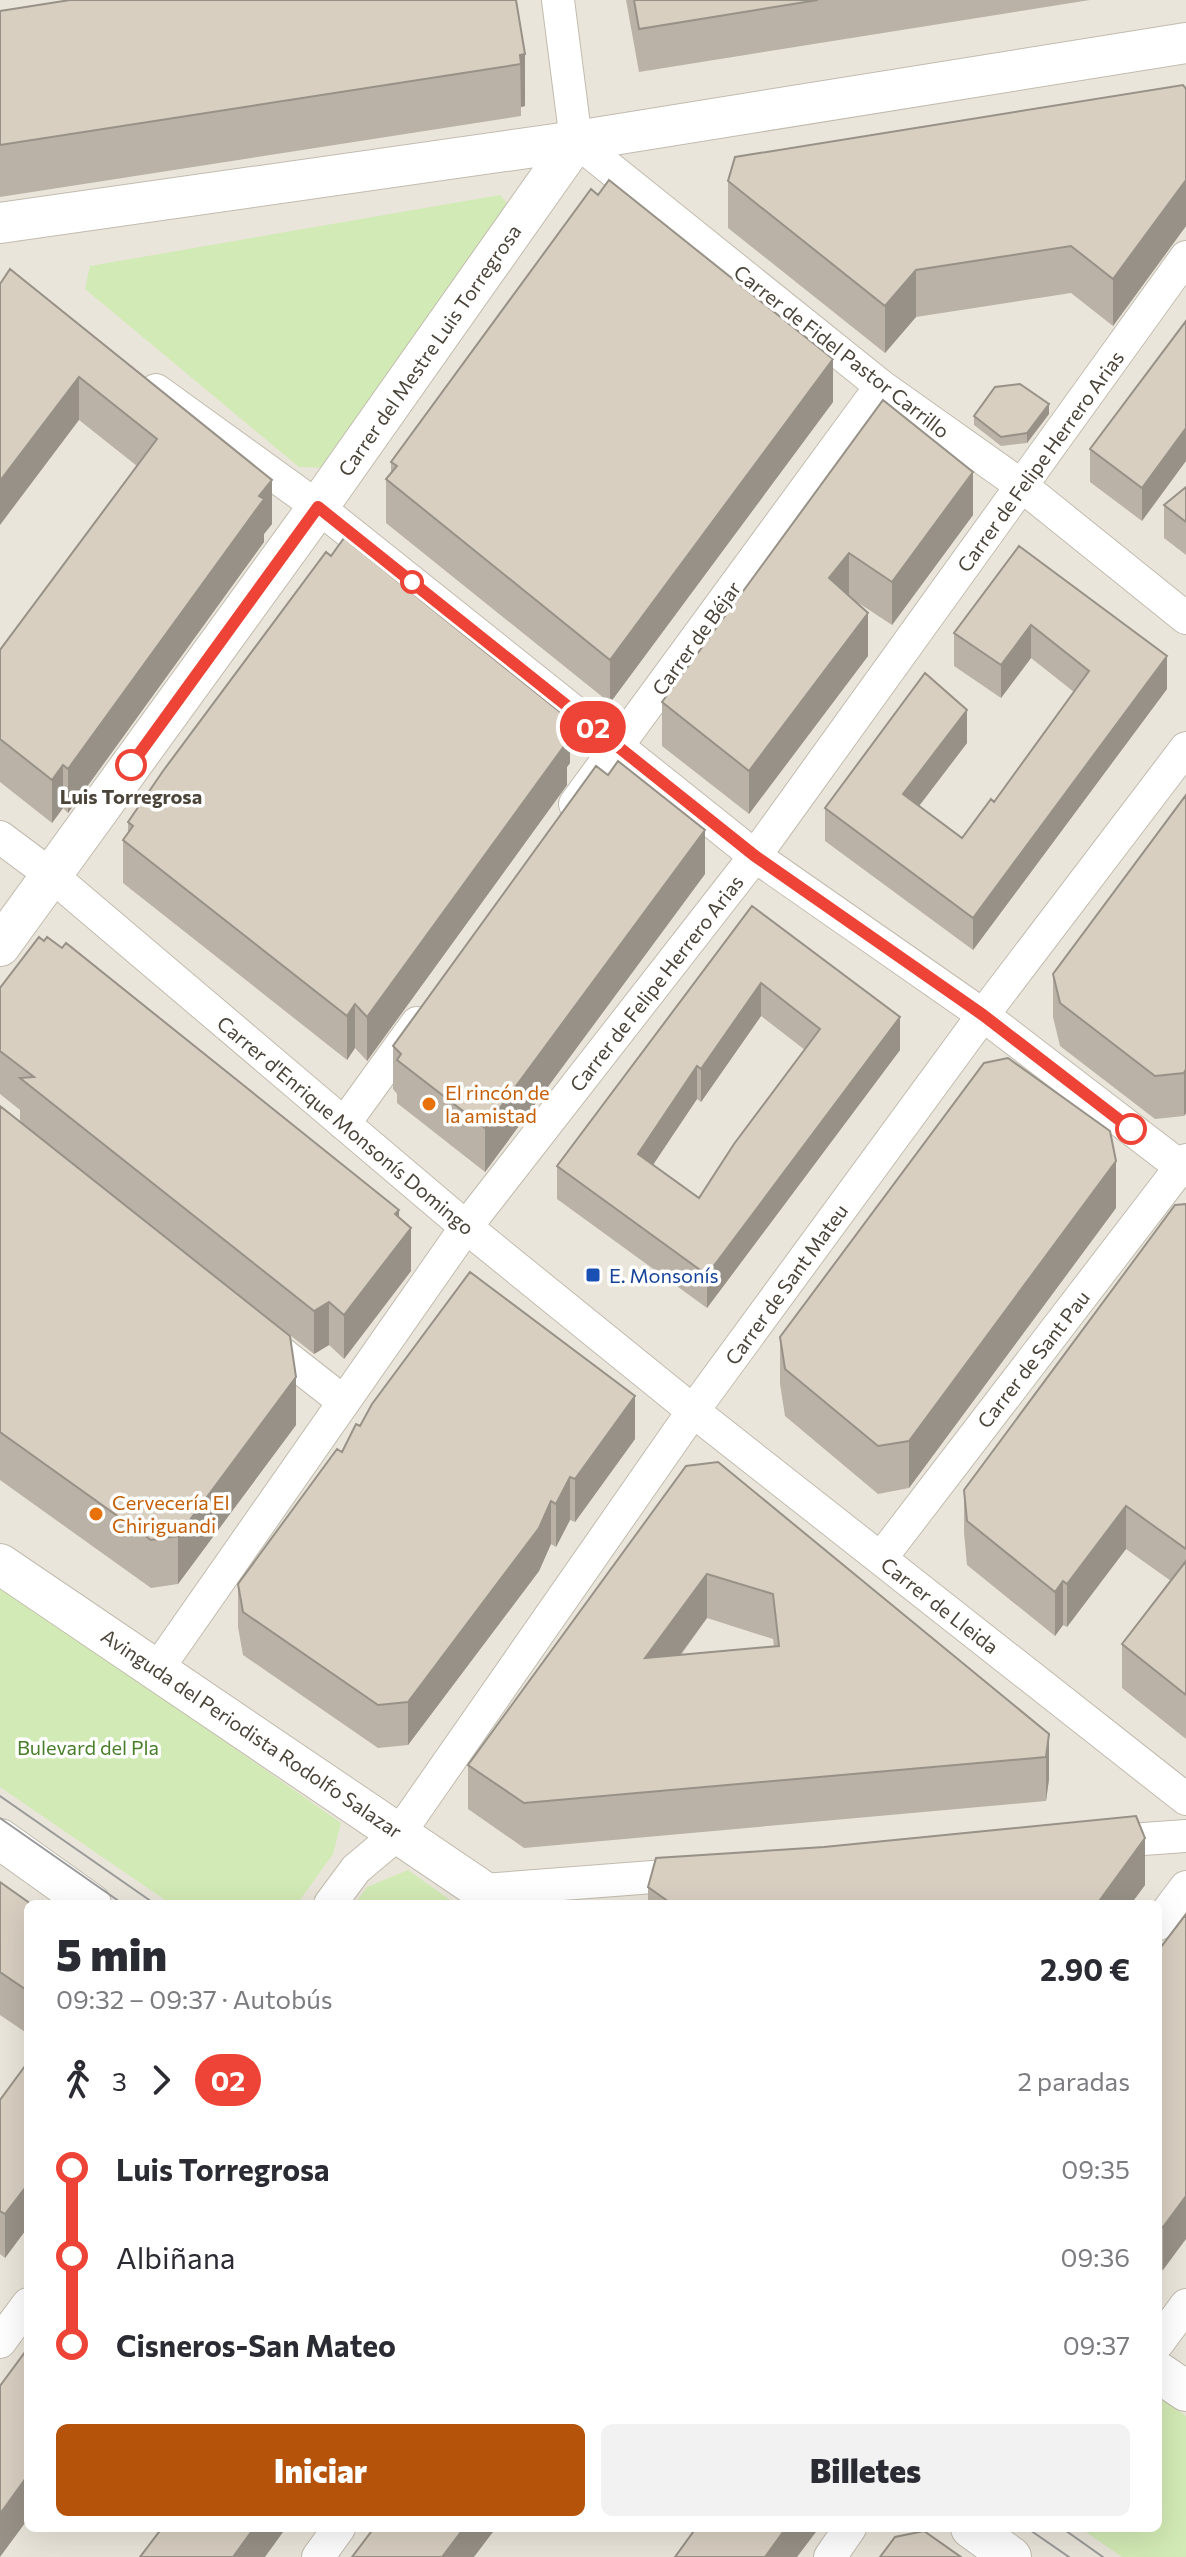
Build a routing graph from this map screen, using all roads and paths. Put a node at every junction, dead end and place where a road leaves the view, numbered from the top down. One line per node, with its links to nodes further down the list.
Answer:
1 (558, 0): 3 (street)
2 (1186, 43): 3 (street)
3 (576, 141): 4 (street); 7 (street, Carrer de Fidel Pastor Carrillo); 9 (street, Carrer del Mestre Luis Torregrosa)
4 (0, 223)
5 (1186, 257): 8 (street, Carrer de Felipe Herrero Arias)
6 (126, 368): 9 (street)
7 (881, 386): 8 (street, Carrer de Fidel Pastor Carrillo); 11 (street, Carrer de Béjar)
8 (1022, 486): 10 (street, Carrer de Fidel Pastor Carrillo); 15 (street, Carrer de Felipe Herrero Arias)
9 (318, 507): 11 (street); 16 (street, Carrer del Mestre Luis Torregrosa)
10 (1186, 618)
11 (617, 746): 13 (street, Carrer de Béjar); 15 (street)
12 (1186, 748): 19 (street, Carrer de Sant Mateu)
13 (553, 834)
14 (0, 837): 16 (street, Carrer d'Enrique Monsonís Domingo)
15 (755, 856): 19 (street); 22 (street, Carrer de Felipe Herrero Arias)
16 (51, 875): 17 (street, Carrer del Mestre Luis Torregrosa); 20 (street, Carrer d'Enrique Monsonís Domingo)
17 (0, 946)
18 (435, 998): 20 (street)
19 (983, 1015): 21 (street); 25 (street, Carrer de Sant Mateu)
20 (344, 1124): 22 (street, Carrer d'Enrique Monsonís Domingo)
21 (1184, 1166): 26 (street, Carrer de Sant Pau)
22 (466, 1227): 24 (street, Carrer de Felipe Herrero Arias); 25 (street, Carrer d'Enrique Monsonís Domingo)
23 (233, 1315): 24 (street)
24 (344, 1402): 28 (street, Carrer de Felipe Herrero Arias)
25 (693, 1411): 26 (street, Carrer de Lleida); 30 (street, Carrer de Sant Mateu)
26 (881, 1558): 29 (street, Carrer de Lleida)
27 (0, 1564): 28 (street, Avinguda del Periodista Rodolfo Salazar)
28 (156, 1671): 30 (street, Avinguda del Periodista Rodolfo Salazar)
29 (1186, 1799)
30 (400, 1832): 36 (street, Avinguda del Periodista Rodolfo Salazar); 38 (street, Carrer de Sant Mateu)
31 (1186, 1836): 33 (street)
32 (0, 1839): 37 (street)
33 (1077, 1844)
34 (717, 1872): 36 (street)
35 (1186, 1887): 39 (street)
36 (493, 1897)
37 (85, 1900)
38 (333, 1900)
39 (1162, 1919)
40 (1186, 2305): 42 (street)
41 (24, 2309): 43 (street)
42 (1162, 2338)
43 (0, 2342)
44 (1162, 2375): 45 (street)
45 (1186, 2391)
46 (336, 2532): 49 (street)
47 (847, 2532): 50 (street)
48 (977, 2532): 51 (street)
49 (318, 2557)
50 (830, 2557)
51 (1011, 2557)

